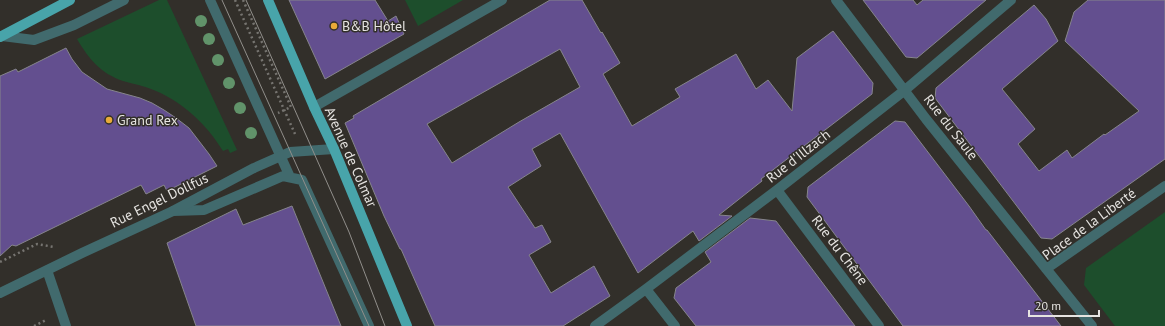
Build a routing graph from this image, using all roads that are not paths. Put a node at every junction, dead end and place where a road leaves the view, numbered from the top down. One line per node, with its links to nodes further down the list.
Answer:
1 (70, 0): 8 (main road)
2 (124, 0): 8 (street)
3 (210, 0): 12 (street)
4 (268, 0): 10 (main road, Avenue de Colmar)
5 (502, 0): 10 (street)
6 (836, 0): 9 (street, Rue du Saule)
7 (1011, 0): 9 (street, Rue d'Illzach)
8 (1, 37)
9 (905, 90): 15 (street, Rue d'Illzach); 17 (street, Rue du Saule)
10 (314, 107): 11 (main road, Avenue de Colmar)
11 (334, 149): 12 (street, Rue Engel Dollfus); 23 (main road, Avenue de Colmar)
12 (280, 156): 13 (street); 16 (street, Rue Engel Dollfus)
13 (290, 177): 16 (street); 22 (street)
14 (1165, 186): 17 (street, Place de la Liberté)
15 (777, 190): 19 (street, Rue d'Illzach); 26 (street, Rue du Chêne)
16 (173, 211): 18 (street, Rue Engel Dollfus)
17 (1046, 269): 27 (street, Place de la Liberté)
18 (47, 270): 20 (street, Rue Engel Dollfus); 21 (street)
19 (646, 289): 24 (street, Rue d'Illzach); 25 (street)
20 (0, 293)
21 (66, 326)
22 (369, 326)
23 (407, 326)
24 (595, 326)
25 (675, 326)
26 (879, 326)
27 (1092, 326)

